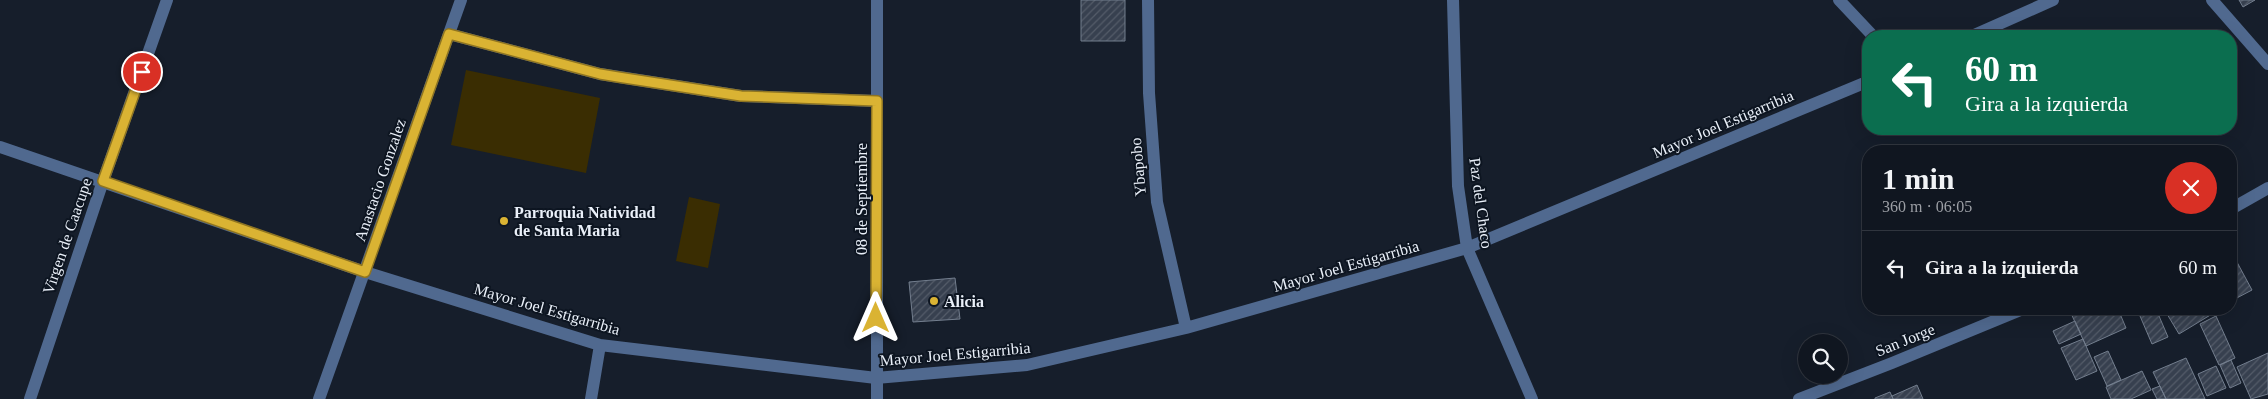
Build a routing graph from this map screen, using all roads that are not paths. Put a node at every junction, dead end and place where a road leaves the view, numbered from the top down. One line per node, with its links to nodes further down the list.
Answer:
1 (167, 0): 16 (street, Virgen de Caacupe)
2 (461, 0): 11 (street, Anastacio Gonzalez)
3 (877, 0): 14 (street, 08 de Septiembre)
4 (1148, 0): 22 (street, Ybapobo)
5 (1453, 0): 19 (street, Paz del Chaco)
6 (1839, 0): 9 (street)
7 (2053, 0): 10 (street)
8 (2212, 0): 12 (street)
9 (1867, 30)
10 (1986, 30)
11 (449, 34): 14 (street); 20 (street, Anastacio Gonzalez)
12 (2268, 64)
13 (1862, 84): 19 (street, Mayor Joel Estigarribia)
14 (877, 101): 24 (street, 08 de Septiembre)
15 (0, 146): 16 (street, Mayor Joel Estigarribia)
16 (103, 181): 20 (street, Mayor Joel Estigarribia); 25 (street, Virgen de Caacupe)
17 (2268, 188): 18 (street)
18 (2237, 206)
19 (1467, 248): 22 (street, Mayor Joel Estigarribia); 29 (street, Paz del Chaco)
20 (365, 272): 23 (street, Mayor Joel Estigarribia); 26 (street, Anastacio Gonzalez)
21 (2008, 315): 30 (street, San Jorge)
22 (1186, 328): 24 (street, Mayor Joel Estigarribia)
23 (600, 345): 24 (street, Mayor Joel Estigarribia); 27 (street)
24 (876, 378): 28 (street, 08 de Septiembre)
25 (30, 399)
26 (319, 399)
27 (592, 399)
28 (877, 399)
29 (1532, 399)
30 (1799, 399)

